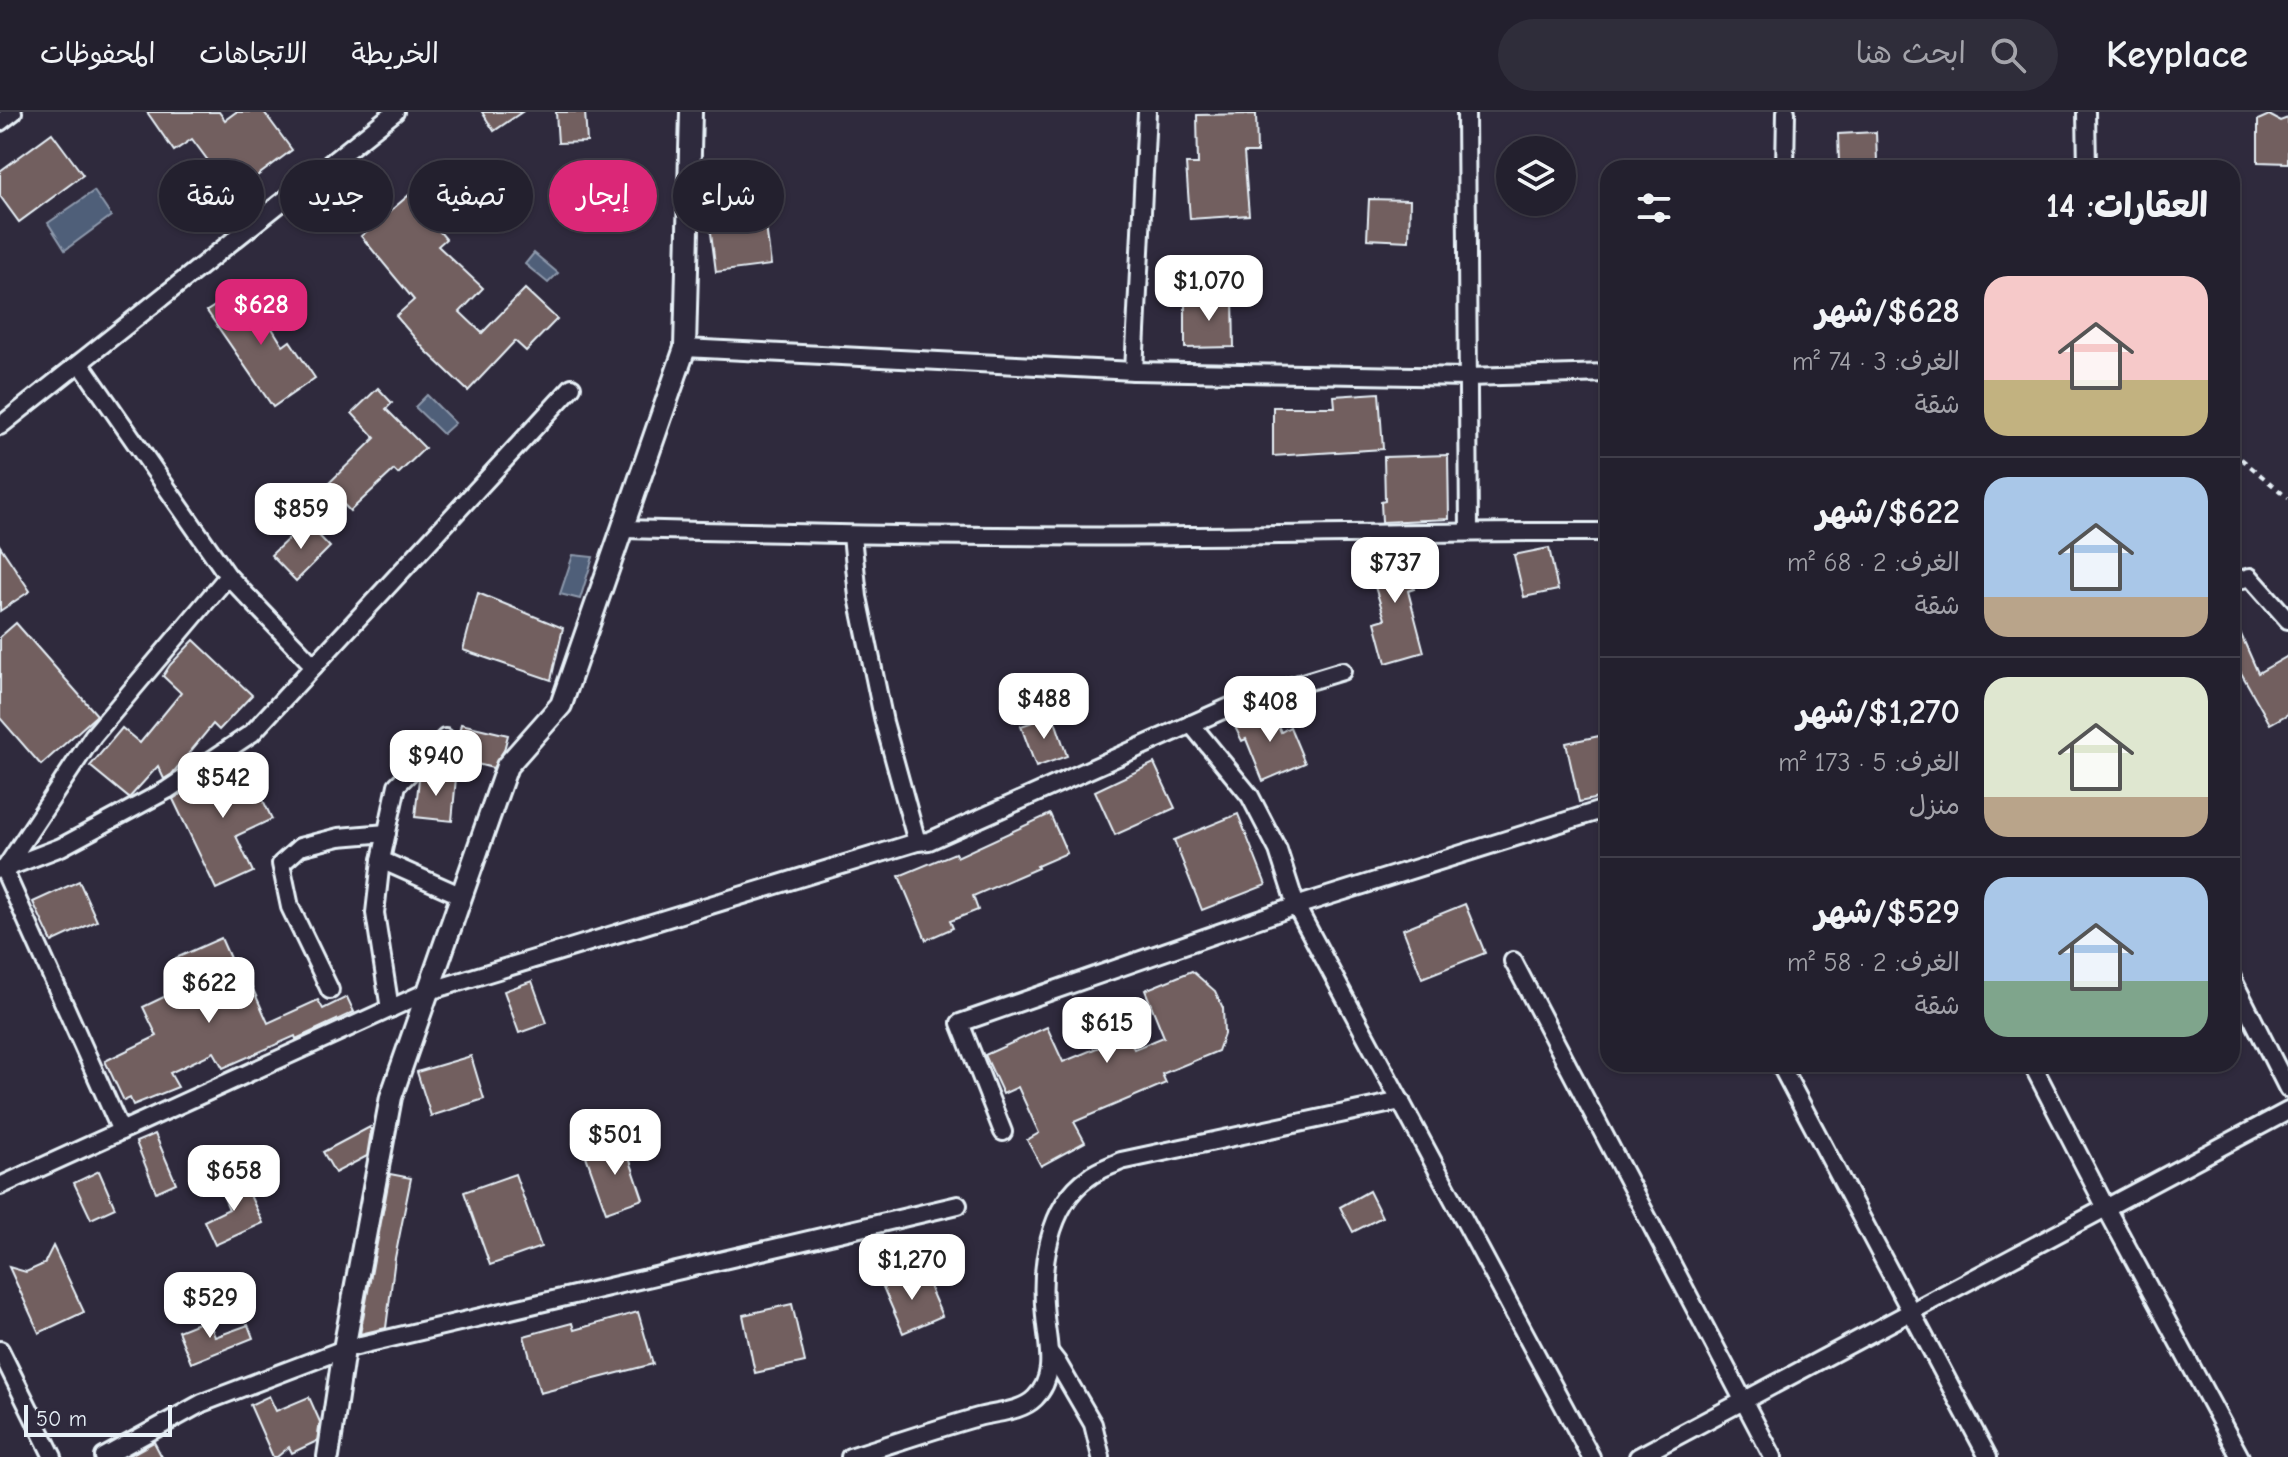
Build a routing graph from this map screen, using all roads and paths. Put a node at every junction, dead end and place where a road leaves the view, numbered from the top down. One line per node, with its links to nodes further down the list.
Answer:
1 (13, 112): 8 (street)
2 (395, 112): 12 (street)
3 (691, 112): 11 (street)
4 (1147, 112): 13 (street)
5 (1466, 112): 15 (street)
6 (1786, 112): 9 (street)
7 (2086, 112): 10 (street)
8 (0, 122)
9 (1785, 160)
10 (2087, 160)
11 (685, 348): 13 (street); 20 (street)
12 (80, 363): 17 (street); 24 (street)
13 (1134, 371): 15 (street)
14 (1600, 373): 15 (street)
15 (1468, 377): 21 (street)
16 (572, 387): 27 (street)
17 (0, 426)
18 (2240, 458): 19 (path)
19 (2288, 498)
20 (624, 529): 23 (street); 36 (street)
21 (1469, 531): 22 (street); 23 (street)
22 (1600, 532)
23 (852, 535): 33 (street)
24 (228, 576): 27 (street); 35 (street)
25 (2240, 580): 26 (street)
26 (2288, 620)
27 (314, 666): 35 (street)
28 (1342, 671): 29 (street)
29 (1191, 724): 33 (street); 37 (street)
30 (445, 738): 32 (street)
31 (1600, 811): 37 (street)
32 (387, 833): 34 (street); 39 (street)
33 (917, 842): 40 (street)
34 (381, 860): 36 (street); 42 (street)
35 (2, 870): 48 (street)
36 (462, 896): 40 (street)
37 (1296, 906): 46 (street); 49 (street)
38 (1513, 961): 57 (street)
39 (330, 990)
40 (429, 991): 42 (street); 54 (street)
41 (2240, 994): 45 (street)
42 (390, 1009): 48 (street)
43 (1784, 1072): 53 (street)
44 (2036, 1072): 52 (street)
45 (2288, 1089)
46 (1401, 1101): 56 (street); 63 (street)
47 (2288, 1111): 52 (street)
48 (121, 1131): 50 (street)
49 (1003, 1132)
50 (0, 1186)
51 (958, 1205): 54 (street)
52 (2106, 1208): 53 (street); 67 (street)
53 (1913, 1311): 57 (street); 66 (street)
54 (344, 1349): 59 (street); 60 (street)
55 (0, 1350): 58 (street)
56 (1050, 1353): 61 (street); 62 (street)
57 (1743, 1401): 64 (street); 65 (street)
58 (53, 1457)
59 (104, 1457)
60 (328, 1457)
61 (850, 1457)
62 (1101, 1457)
63 (1591, 1457)
64 (1638, 1457)
65 (1773, 1457)
66 (1988, 1457)
67 (2240, 1457)

